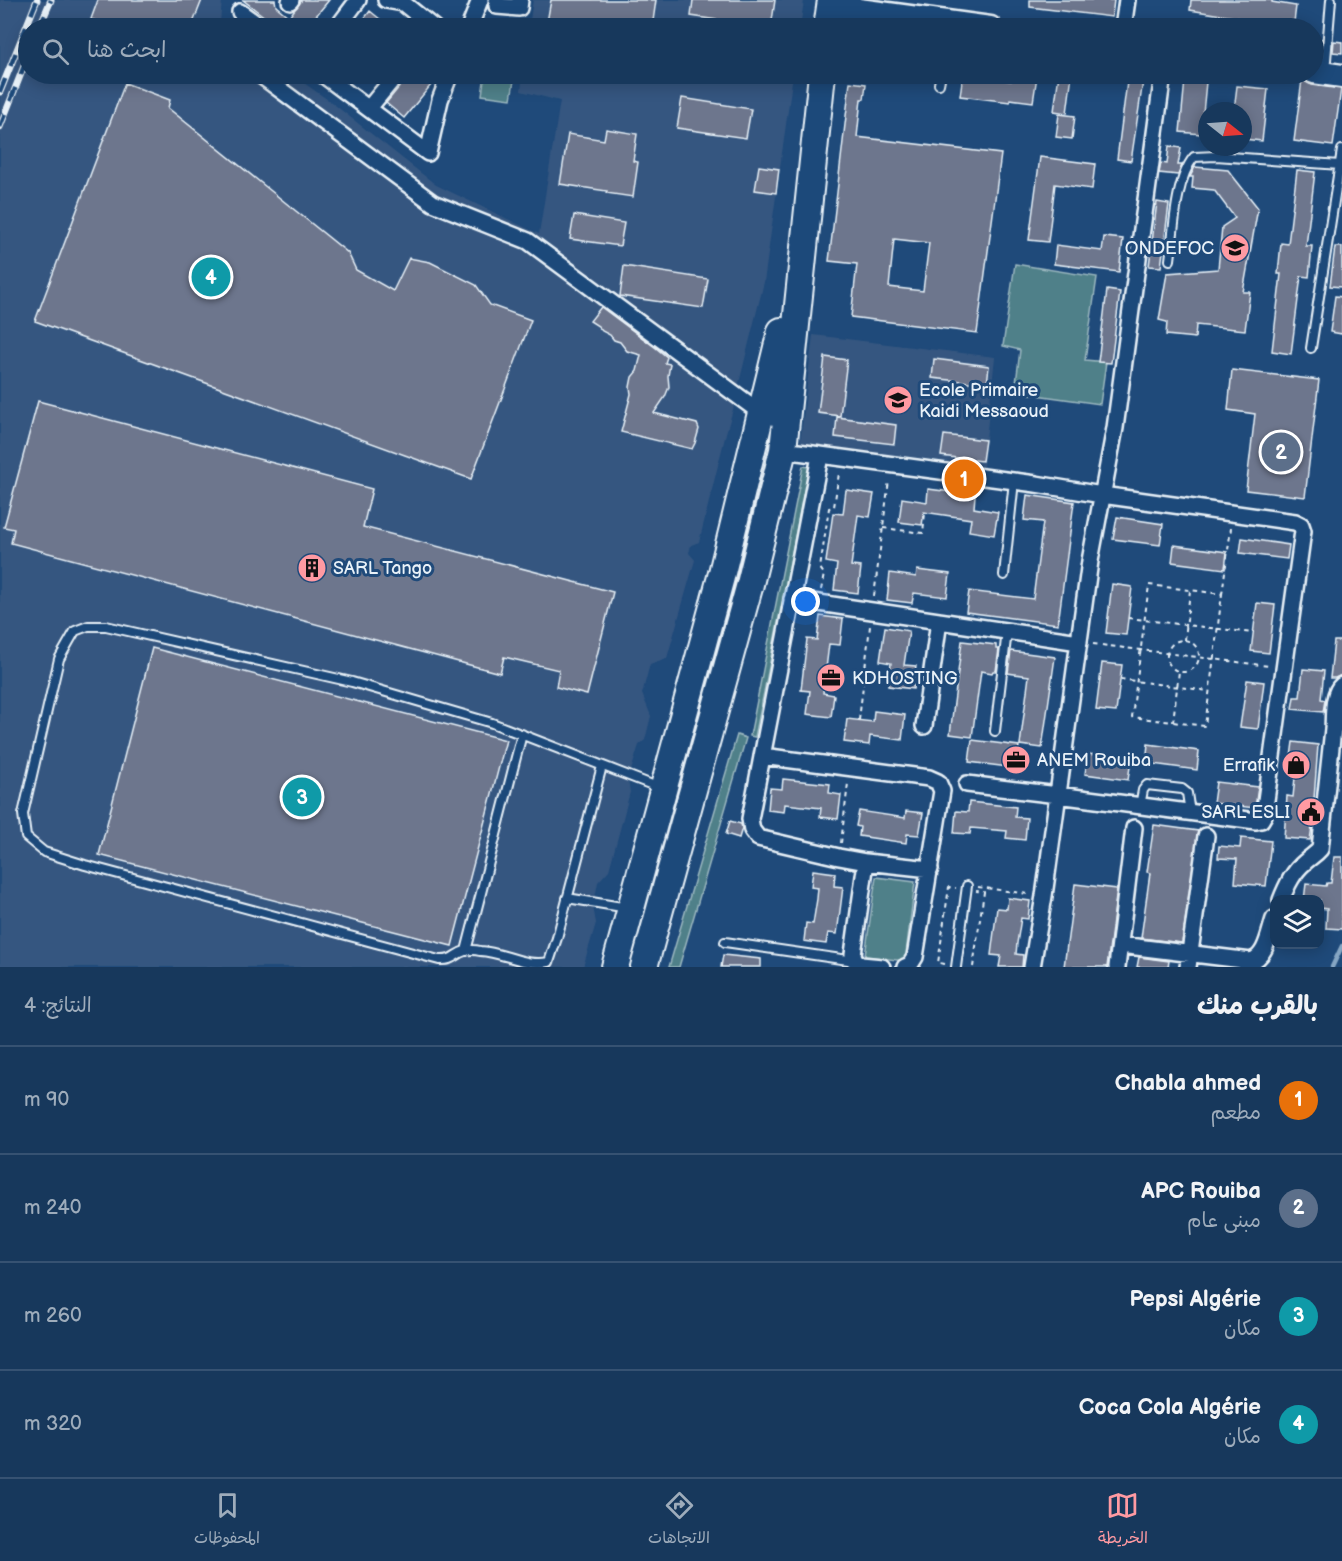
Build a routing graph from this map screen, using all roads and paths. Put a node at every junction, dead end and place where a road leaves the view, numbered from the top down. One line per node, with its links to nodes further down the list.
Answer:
1 (358, 0): 12 (street)
2 (386, 0): 8 (street)
3 (480, 0): 14 (street)
4 (497, 0): 5 (street)
5 (520, 0)
6 (1127, 0): 16 (street)
7 (1331, 0): 17 (lane)
8 (411, 1): 13 (street)
9 (829, 11): 15 (main road)
10 (240, 12): 11 (street)
11 (248, 18)
12 (344, 18)
13 (425, 18)
14 (473, 18)
15 (904, 18)
16 (1124, 18)
17 (1327, 74)
18 (272, 84): 29 (street)
19 (336, 84): 24 (street)
20 (389, 84): 24 (street)
21 (446, 84): 24 (street)
22 (821, 84): 29 (highway)
23 (1162, 84): 35 (street)
24 (369, 108)
25 (1342, 150): 26 (lane)
26 (1340, 165): 27 (lane); 28 (lane)
27 (1170, 260)
28 (1311, 348)
29 (773, 417): 30 (highway); 40 (highway)
30 (783, 450): 31 (street); 41 (highway)
31 (820, 456): 32 (street); 44 (street)
32 (842, 459): 33 (street); 45 (path)
33 (891, 465): 34 (street); 38 (path)
34 (1014, 481): 35 (street); 39 (lane)
35 (1102, 495): 37 (street); 55 (street)
36 (925, 513): 38 (path)
37 (1233, 513): 43 (path); 60 (street)
38 (883, 528): 46 (path)
39 (1004, 575)
40 (721, 577): 41 (highway); 77 (highway)
41 (750, 584): 99 (highway)
42 (1190, 590): 43 (path); 48 (path); 50 (path)
43 (1222, 594): 51 (path)
44 (792, 599): 45 (street); 73 (street)
45 (818, 603): 46 (street)
46 (872, 611): 49 (street); 67 (path)
47 (1128, 618): 48 (path)
48 (1145, 620): 50 (path); 56 (path)
49 (939, 621): 52 (street); 70 (street)
50 (1186, 625): 51 (path); 54 (path)
51 (1217, 629): 53 (path); 59 (path)
52 (1007, 631): 55 (street); 71 (lane)
53 (1253, 633)
54 (1185, 640): 57 (path); 58 (path)
55 (1079, 642): 56 (path); 78 (street)
56 (1141, 650): 57 (path); 63 (path)
57 (1168, 653): 58 (path); 61 (path)
58 (1199, 657): 59 (path); 61 (path)
59 (1213, 659): 60 (path); 66 (path)
60 (1284, 668): 80 (street)
61 (1179, 671): 65 (path)
62 (1120, 679): 63 (path)
63 (1137, 681): 65 (path); 68 (path)
64 (1342, 685): 69 (street)
65 (1177, 687): 66 (path); 68 (path)
66 (1209, 691): 68 (path)
67 (859, 720)
68 (1173, 722)
69 (1337, 725): 88 (street)
70 (924, 726)
71 (995, 731)
72 (522, 734): 74 (lane); 95 (lane); 95 (lane)
73 (762, 756): 75 (street); 83 (street)
74 (602, 766): 77 (lane); 90 (lane)
75 (850, 768): 83 (path); 85 (street)
76 (967, 784): 78 (street)
77 (663, 789): 91 (highway)
78 (1058, 795): 79 (street); 89 (street)
79 (1140, 806): 80 (street); 80 (lane)
80 (1190, 813)
81 (1134, 828): 94 (street)
82 (1206, 836): 96 (street)
83 (839, 858): 84 (street)
84 (866, 862): 85 (street); 97 (street)
85 (930, 869): 101 (street)
86 (967, 886): 87 (path); 89 (path); 102 (lane)
87 (949, 887)
88 (1283, 895)
89 (1044, 896): 103 (street)
90 (567, 898): 91 (lane); 95 (lane)
91 (631, 908): 98 (highway)
92 (1270, 933): 96 (street)
93 (725, 942): 97 (lane)
94 (1120, 945): 96 (street); 104 (street)
95 (466, 951)
96 (1189, 960)
97 (855, 961): 100 (street)
98 (615, 967)
99 (644, 967)
100 (882, 967)
101 (905, 967)
102 (956, 967)
103 (1032, 967)
104 (1117, 967)

